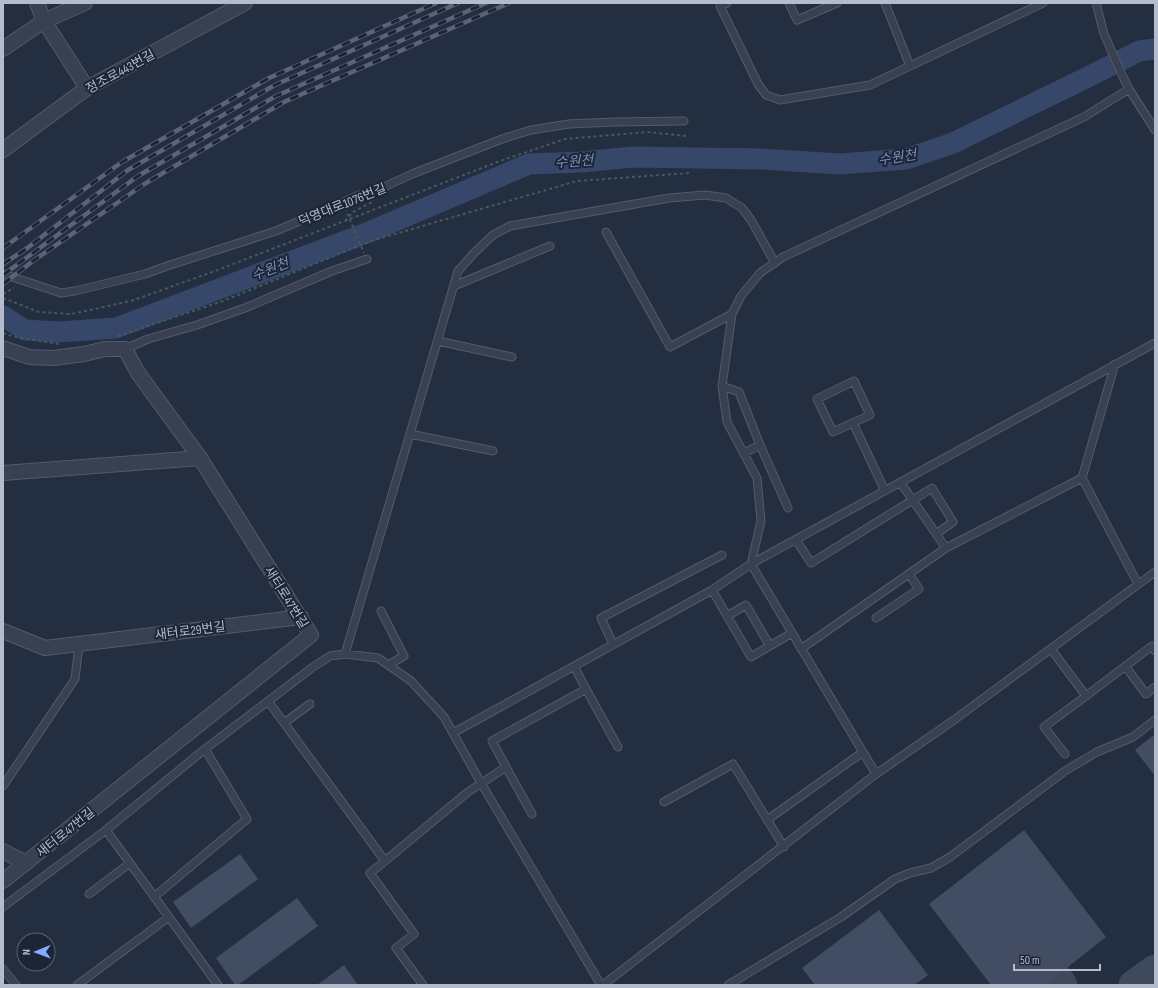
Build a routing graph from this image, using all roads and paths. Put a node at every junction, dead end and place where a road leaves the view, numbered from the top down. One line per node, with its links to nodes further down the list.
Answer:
1 (37, 3): 10 (street)
2 (86, 3): 10 (street)
3 (245, 3): 13 (street, 정조로443번길)
4 (727, 3): 12 (lane)
5 (789, 3): 6 (lane)
6 (837, 3)
7 (885, 3): 12 (lane)
8 (1043, 3): 12 (lane)
9 (1096, 3): 14 (lane)
10 (44, 21): 11 (street); 13 (street)
11 (3, 49)
12 (910, 66)
13 (88, 88): 18 (street, 정조로443번길)
14 (1129, 89): 16 (lane); 25 (lane)
15 (684, 121): 19 (lane, 덕영대로1076번길)
16 (1155, 130)
17 (686, 136): 21 (path)
18 (3, 150)
19 (382, 188): 21 (path); 26 (lane, 덕영대로1076번길)
20 (345, 208): 24 (path, bridge)
21 (344, 222): 28 (path)
22 (606, 232): 29 (lane)
23 (550, 246): 27 (lane)
24 (366, 256): 33 (lane)
25 (775, 263): 27 (lane); 29 (lane)
26 (3, 274)
27 (454, 286): 30 (lane)
28 (3, 298)
29 (732, 314): 36 (lane)
30 (438, 341): 34 (lane); 38 (lane)
31 (1155, 343): 35 (lane)
32 (3, 348): 33 (street)
33 (125, 349): 42 (street, 새터로47번길)
34 (512, 357)
35 (1115, 364): 44 (lane); 45 (lane)
36 (722, 386): 39 (lane); 41 (lane)
37 (853, 423): 37 (lane); 46 (lane)
38 (410, 434): 40 (lane); 70 (lane)
39 (760, 445): 41 (lane); 48 (lane)
40 (493, 451)
41 (744, 453): 53 (lane)
42 (200, 458): 43 (street); 60 (street, 새터로47번길)
43 (3, 473)
44 (1082, 478): 51 (lane); 56 (lane)
45 (900, 482): 46 (lane); 47 (lane)
46 (885, 491): 50 (lane)
47 (913, 501): 49 (lane); 49 (lane); 50 (lane)
48 (788, 508)
49 (936, 534): 51 (lane)
50 (796, 540): 53 (lane)
51 (946, 548): 55 (lane)
52 (722, 555): 65 (lane)
53 (751, 564): 57 (lane); 63 (lane)
54 (1155, 572): 56 (lane)
55 (910, 574): 61 (lane); 67 (lane)
56 (1138, 584): 68 (lane)
57 (712, 590): 59 (lane); 65 (lane)
58 (382, 611): 71 (lane)
59 (727, 616): 66 (lane); 66 (lane)
60 (301, 617): 64 (street, 새터로29번길); 97 (street, 새터로47번길)
61 (876, 618)
62 (3, 631): 64 (street, 새터로29번길)
63 (792, 633): 66 (lane); 67 (lane)
64 (79, 644): 89 (lane)
65 (613, 644): 72 (lane)
66 (770, 646)
67 (801, 649): 84 (lane)
68 (1051, 649): 76 (lane); 87 (lane)
69 (1155, 651): 73 (lane)
70 (345, 654): 71 (lane); 77 (lane)
71 (388, 665): 81 (lane)
72 (574, 666): 75 (lane); 81 (lane)
73 (1125, 666): 74 (lane); 76 (lane)
74 (1155, 687)
75 (586, 689): 82 (lane); 86 (lane)
76 (1086, 696): 85 (lane)
77 (268, 701): 80 (lane); 83 (lane)
78 (310, 704): 80 (lane)
79 (1155, 720): 110 (lane)
80 (284, 723): 96 (lane)
81 (453, 733): 88 (lane)
82 (618, 746)
83 (205, 750): 93 (lane); 101 (lane)
84 (863, 752): 87 (lane); 92 (lane)
85 (1064, 754)
86 (506, 767): 88 (lane); 91 (lane)
87 (876, 774): 94 (lane)
88 (480, 783): 96 (lane); 109 (lane)
89 (3, 786)
90 (664, 802): 92 (lane)
91 (532, 814)
92 (767, 820): 94 (lane)
93 (106, 830): 98 (lane); 102 (lane)
94 (784, 847): 109 (lane)
95 (3, 850): 97 (street, 새터로47번길)
96 (385, 861): 108 (lane)
97 (26, 863): 99 (street, 새터로47번길)
98 (130, 863): 100 (lane); 101 (lane)
99 (3, 881)
100 (89, 894)
101 (154, 897): 103 (lane)
102 (3, 907)
103 (169, 917): 106 (lane); 107 (lane)
104 (3, 969): 105 (lane)
105 (16, 985)
106 (77, 985)
107 (218, 985)
108 (423, 985)
109 (602, 985)
110 (728, 985)

